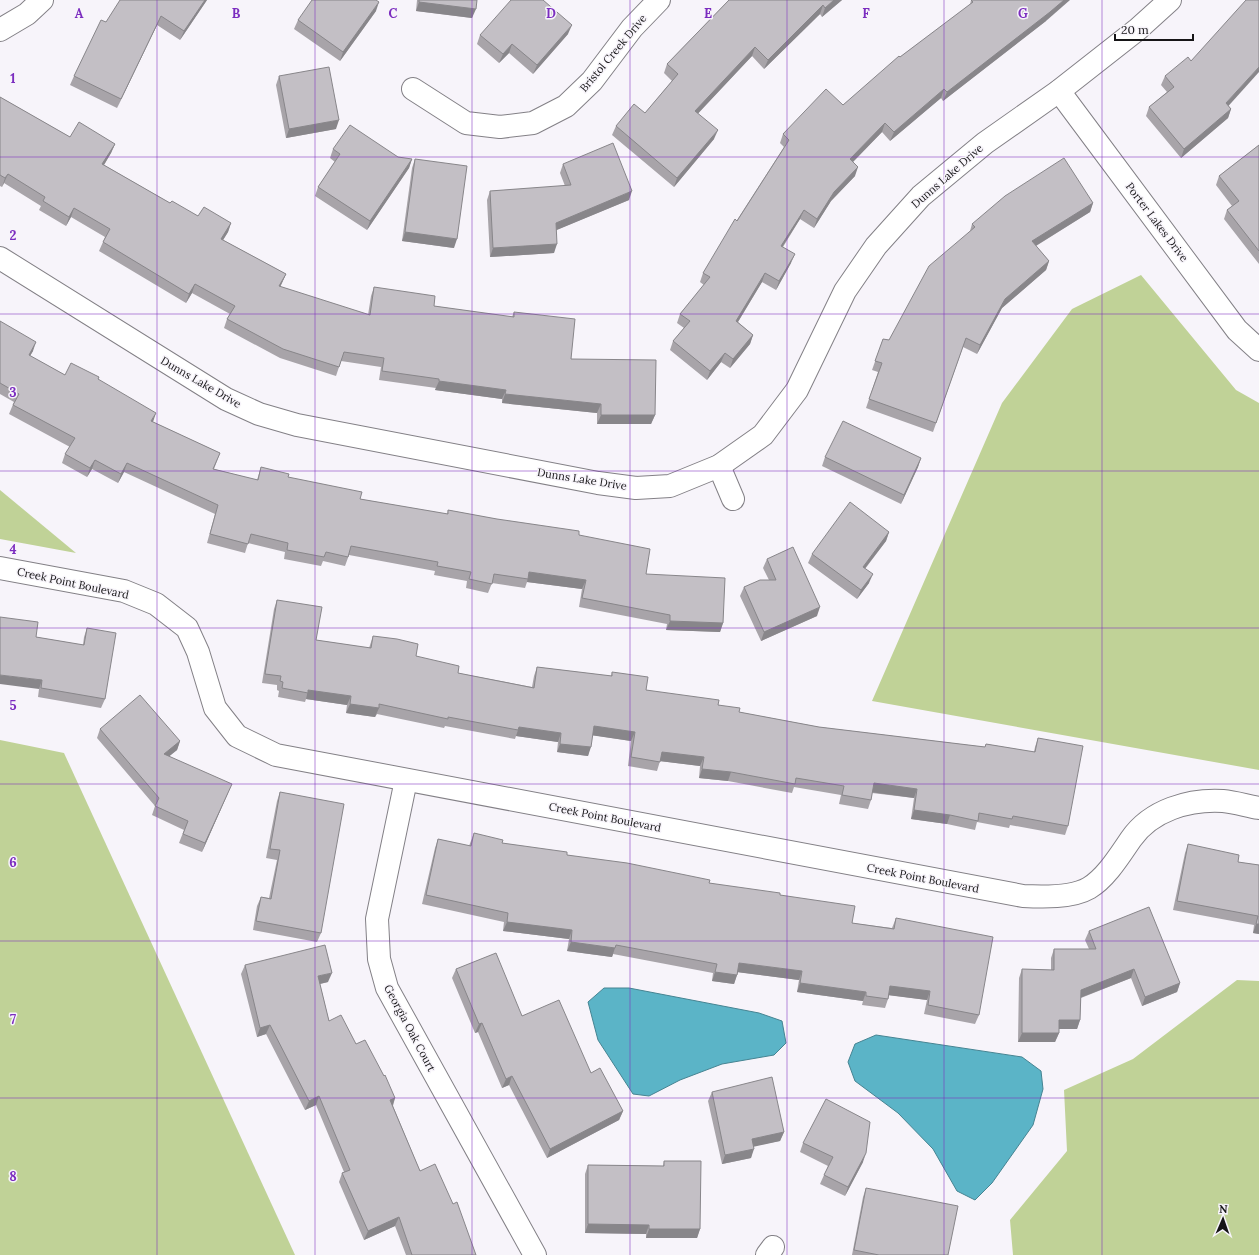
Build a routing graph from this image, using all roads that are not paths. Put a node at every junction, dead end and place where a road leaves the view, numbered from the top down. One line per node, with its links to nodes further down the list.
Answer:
1 (42, 0): 4 (street)
2 (659, 0): 5 (street, Bristol Creek Drive)
3 (1170, 0): 6 (street, Dunns Lake Drive)
4 (0, 30)
5 (413, 89)
6 (1059, 90): 8 (street, Porter Lakes Drive); 9 (street, Dunns Lake Drive)
7 (0, 258): 9 (street, Dunns Lake Drive)
8 (1259, 350)
9 (719, 466): 10 (street)
10 (734, 499)
11 (0, 568): 12 (street, Creek Point Boulevard)
12 (406, 780): 13 (street, Creek Point Boulevard); 14 (street, Georgia Oak Court)
13 (1259, 808)
14 (535, 1255)

